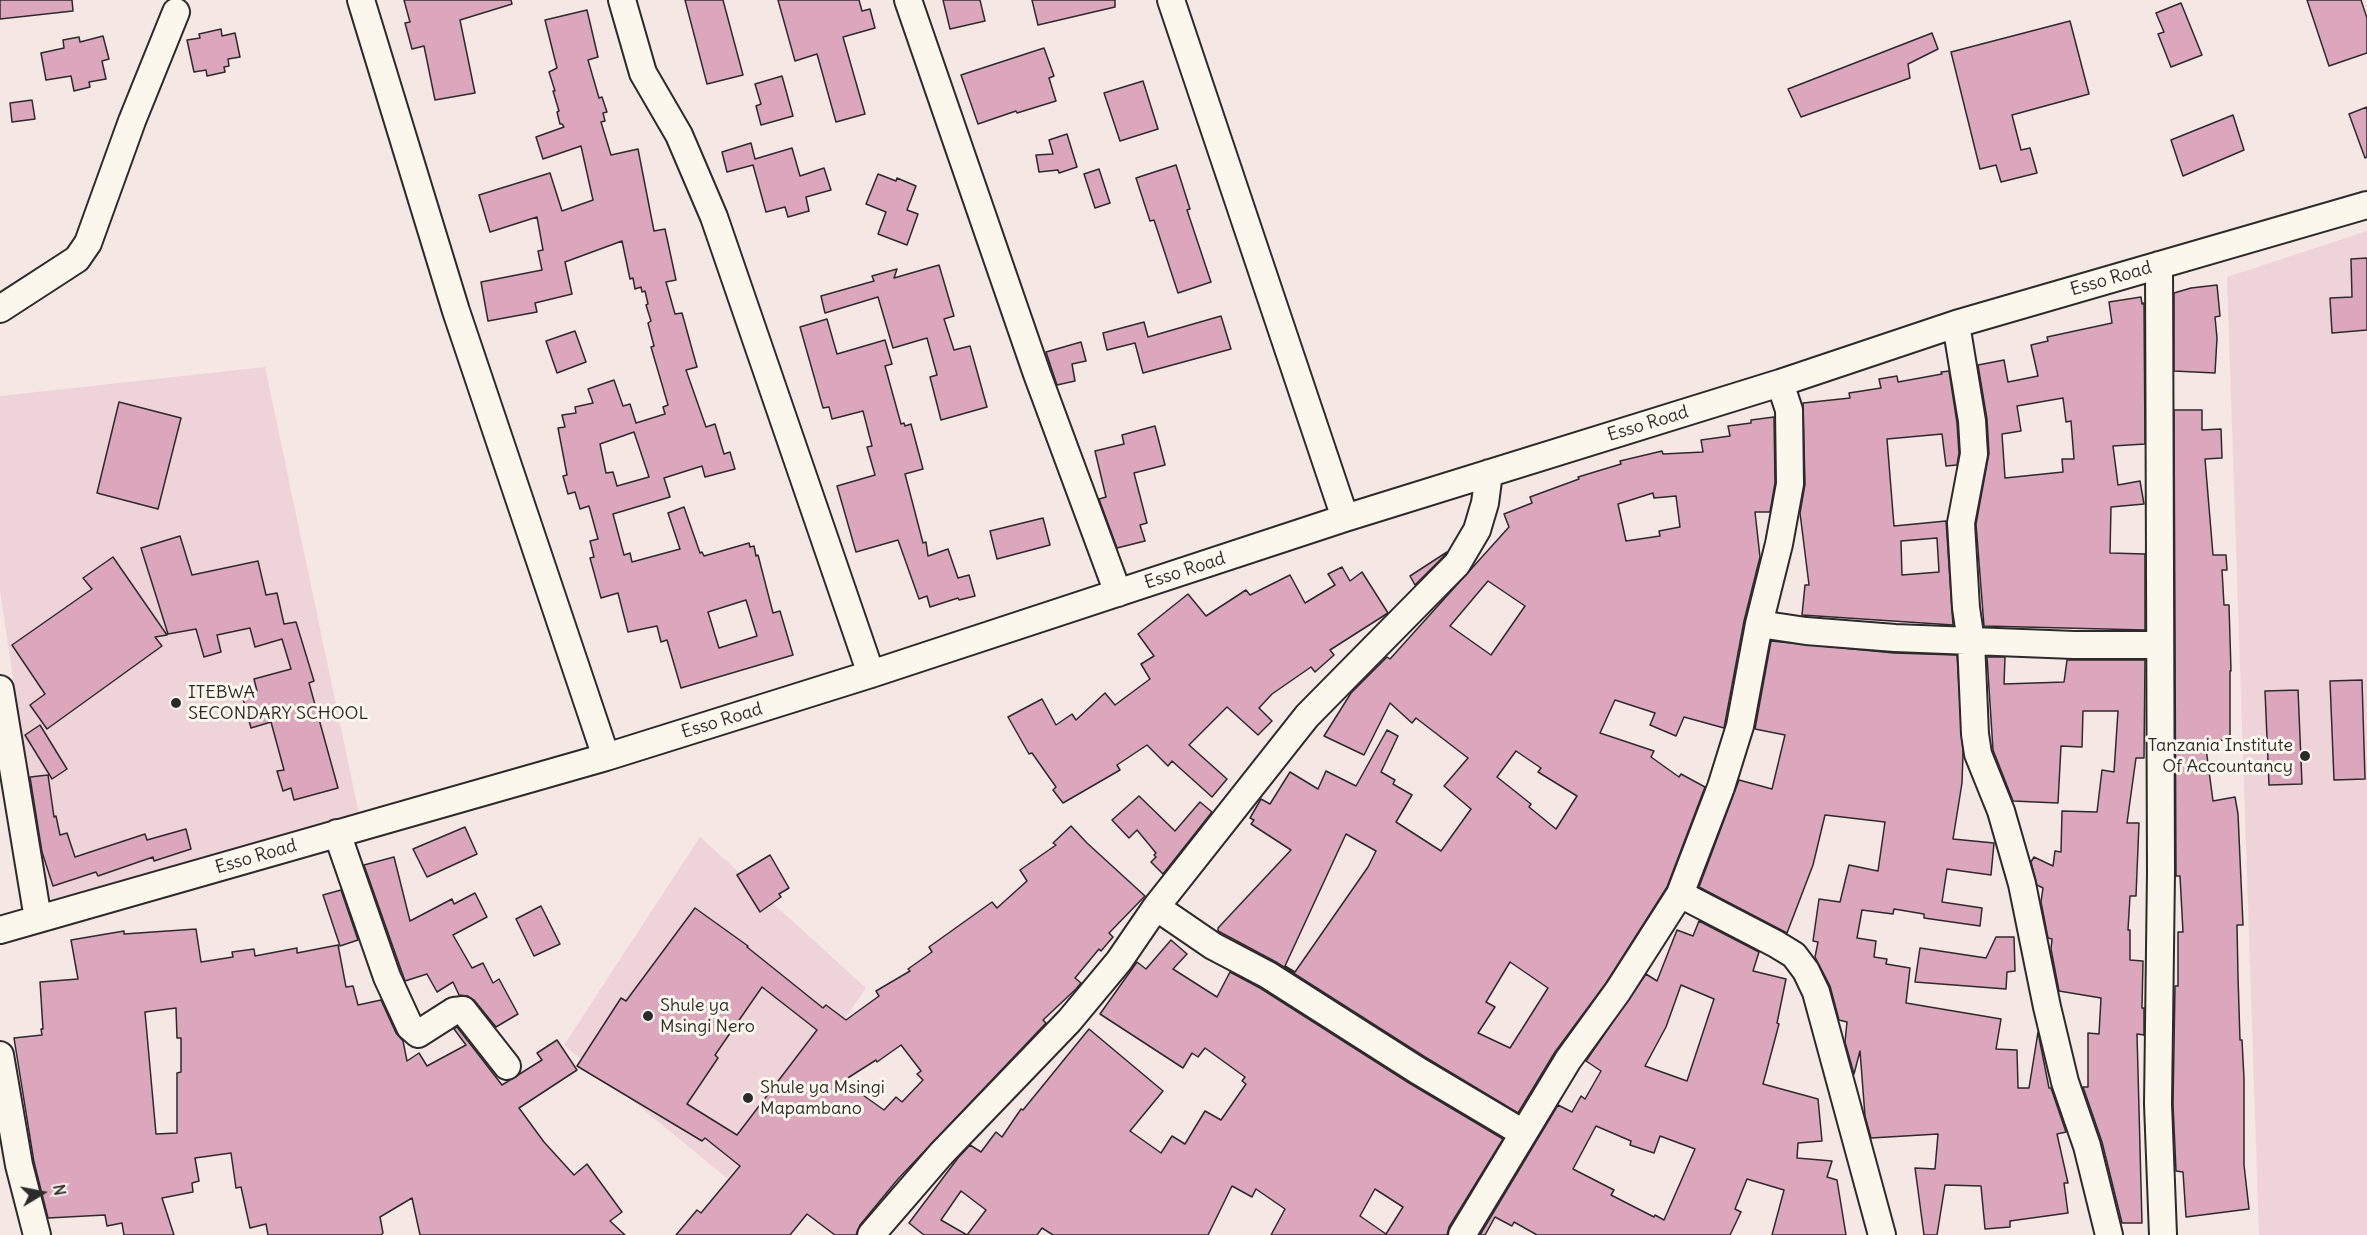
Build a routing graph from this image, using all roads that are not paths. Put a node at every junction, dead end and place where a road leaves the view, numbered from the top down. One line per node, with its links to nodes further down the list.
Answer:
1 (361, 0): 19 (street)
2 (622, 0): 17 (street)
3 (908, 0): 13 (street)
4 (1171, 0): 12 (street)
5 (176, 12): 8 (street)
6 (2367, 205): 7 (street, Esso Road)
7 (2159, 265): 9 (street, Esso Road); 16 (street)
8 (0, 309)
9 (1956, 324): 10 (street, Esso Road); 15 (street)
10 (1780, 383): 11 (street, Esso Road); 14 (street)
11 (1489, 473): 12 (street, Esso Road); 22 (street)
12 (1345, 518): 13 (street, Esso Road)
13 (1118, 593): 17 (street, Esso Road)
14 (1759, 624): 15 (street); 21 (street)
15 (1971, 641): 16 (street); 28 (street)
16 (2159, 645): 33 (street)
17 (871, 674): 19 (street, Esso Road)
18 (0, 688): 23 (street)
19 (606, 757): 20 (street, Esso Road)
20 (337, 833): 23 (street, Esso Road); 26 (street)
21 (1680, 894): 27 (street); 32 (street)
22 (1156, 907): 27 (street); 30 (street)
23 (38, 919): 24 (street, Esso Road)
24 (0, 930)
25 (0, 1055): 29 (street)
26 (507, 1066)
27 (1523, 1133): 31 (street)
28 (2107, 1234)
29 (37, 1235)
30 (871, 1235)
31 (1462, 1235)
32 (1882, 1235)
33 (2163, 1235)

